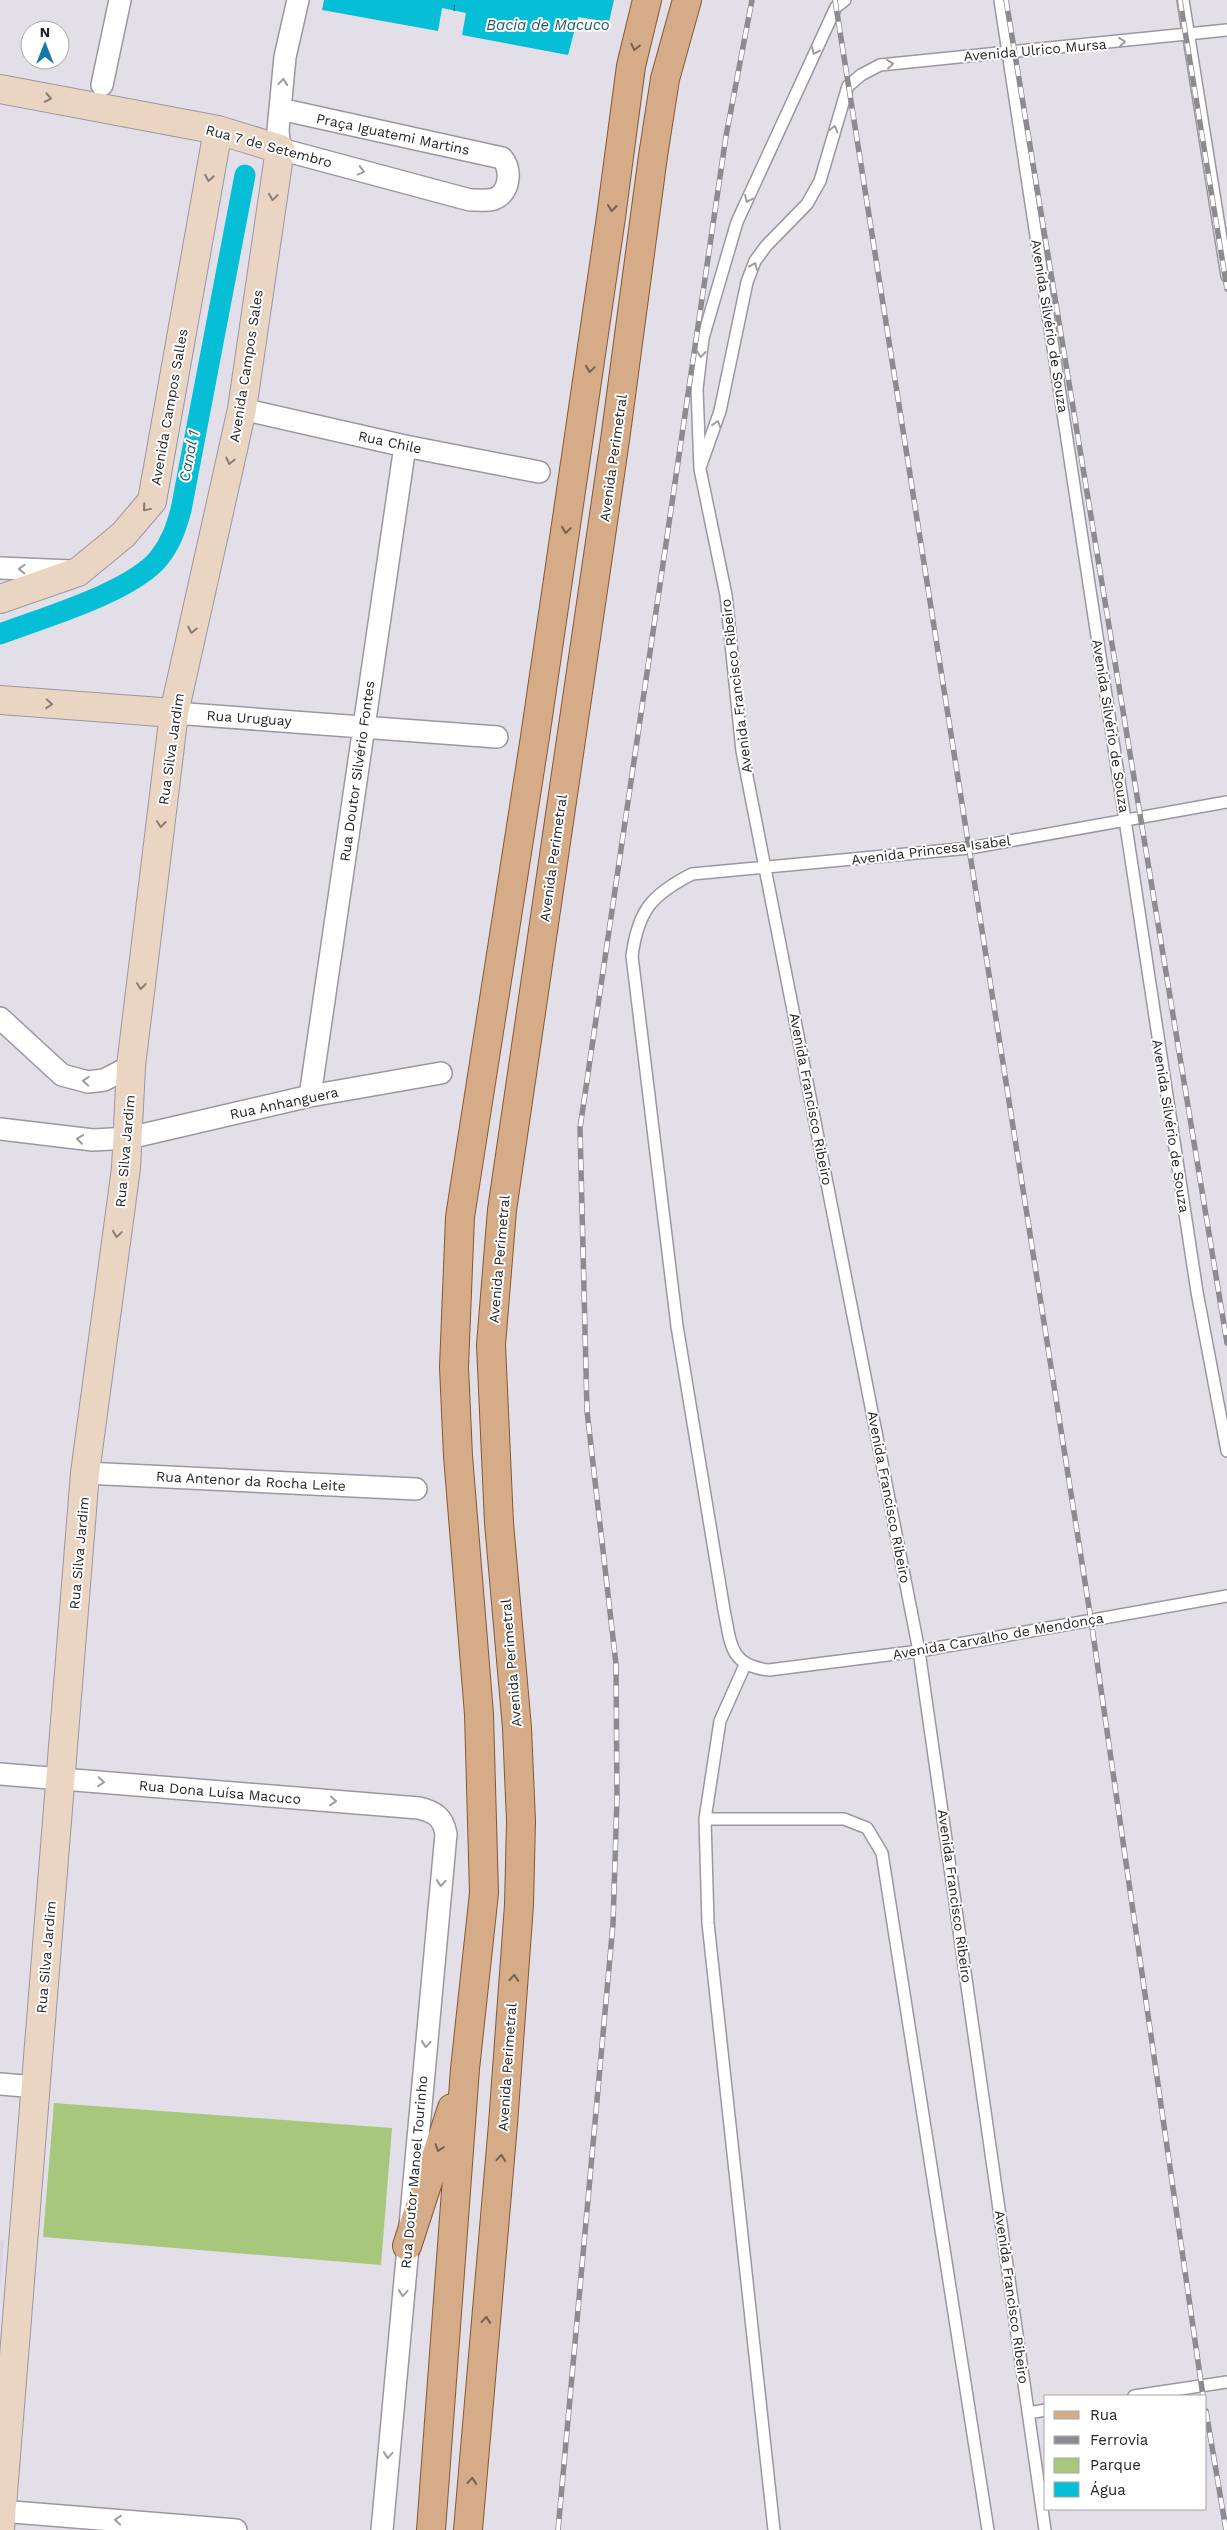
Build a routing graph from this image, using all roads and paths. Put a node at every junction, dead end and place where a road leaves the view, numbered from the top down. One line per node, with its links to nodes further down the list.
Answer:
1 (120, 0): 11 (street)
2 (298, 0): 13 (street, one-way to 2)
3 (647, 0): 49 (main road, one-way to 49)
4 (688, 0): 61 (main road, Avenida Perimetral, one-way to 4)
5 (1000, 0): 10 (lane, Avenida Silvério de Souza)
6 (1183, 0): 9 (lane)
7 (840, 3): 20 (lane, Avenida Francisco Ribeiro, one-way to 20)
8 (1227, 30): 9 (lane, Avenida Ulrico Mursa)
9 (1189, 36): 10 (lane, Avenida Ulrico Mursa, one-way to 9); 17 (lane)
10 (1009, 52): 20 (lane, Avenida Ulrico Mursa, one-way to 10); 31 (lane, Avenida Silvério de Souza)
11 (102, 85)
12 (0, 89): 14 (street, Rua 7 de Setembro, one-way to 14)
13 (280, 109): 15 (street); 16 (street, Praça Iguatemi Martins)
14 (218, 130): 15 (street, Rua 7 de Setembro); 23 (street, Avenida Campos Salles, one-way to 23)
15 (280, 149): 16 (street, Rua 7 de Setembro, one-way to 16); 18 (street, Avenida Campos Sales, one-way to 18)
16 (505, 162)
17 (1227, 276)
18 (242, 410): 19 (street, Rua Chile); 24 (street, Avenida Campos Sales, one-way to 24)
19 (406, 446): 21 (street, Rua Chile); 28 (street, Rua Doutor Silvério Fontes)
20 (700, 469): 32 (lane, Avenida Francisco Ribeiro)
21 (539, 472)
22 (0, 568): 23 (street, one-way to 22)
23 (78, 572): 25 (street, Avenida Campos Salles)
24 (202, 582): 27 (street, Rua Silva Jardim, one-way to 27)
25 (0, 599)
26 (0, 700): 27 (street, Rua Uruguay, one-way to 27)
27 (174, 713): 28 (street, Rua Uruguay); 34 (street, Rua Silva Jardim, one-way to 34)
28 (364, 727): 29 (street, Rua Uruguay); 36 (street, Rua Doutor Silvério Fontes)
29 (497, 737)
30 (1227, 802): 31 (lane, Avenida Princesa Isabel)
31 (1125, 821): 32 (lane, Avenida Princesa Isabel); 39 (lane, Avenida Silvério de Souza)
32 (766, 867): 43 (lane, Avenida Francisco Ribeiro); 44 (lane, Avenida Princesa Isabel)
33 (0, 1018): 34 (street, one-way to 33)
34 (131, 1066): 38 (street, Rua Silva Jardim)
35 (441, 1073): 36 (street, Rua Anhanguera)
36 (310, 1096): 38 (street, Rua Anhanguera)
37 (0, 1129): 38 (street, Rua Anhanguera, one-way to 37)
38 (129, 1138): 40 (street, Rua Silva Jardim, one-way to 40)
39 (1227, 1451)
40 (85, 1473): 41 (street, Rua Antenor da Rocha Leite); 46 (street, Rua Silva Jardim)
41 (416, 1489)
42 (1227, 1596): 43 (lane, Avenida Carvalho de Mendonça)
43 (920, 1651): 44 (lane, Avenida Carvalho de Mendonça); 56 (lane, Avenida Francisco Ribeiro)
44 (745, 1665): 48 (lane)
45 (0, 1774): 46 (street, Rua Dona Luísa Macuco)
46 (61, 1779): 47 (street, Rua Dona Luísa Macuco, one-way to 47); 51 (street, Rua Silva Jardim)
47 (439, 1816): 52 (street, Rua Doutor Manoel Tourinho, one-way to 52)
48 (705, 1819): 62 (lane); 63 (lane)
49 (465, 2069): 52 (main road, one-way to 52); 60 (main road)
50 (0, 2084): 51 (street)
51 (36, 2086): 57 (street, Rua Silva Jardim)
52 (407, 2246): 59 (street, Rua Doutor Manoel Tourinho, one-way to 59)
53 (1227, 2382): 54 (lane)
54 (1141, 2395)
55 (1044, 2410): 56 (lane)
56 (1028, 2413): 64 (lane, Avenida Francisco Ribeiro)
57 (1, 2517): 58 (street, one-way to 57)
58 (236, 2530)
59 (382, 2530)
60 (431, 2530)
61 (468, 2530)
62 (774, 2530)
63 (988, 2530)
64 (1045, 2530)

